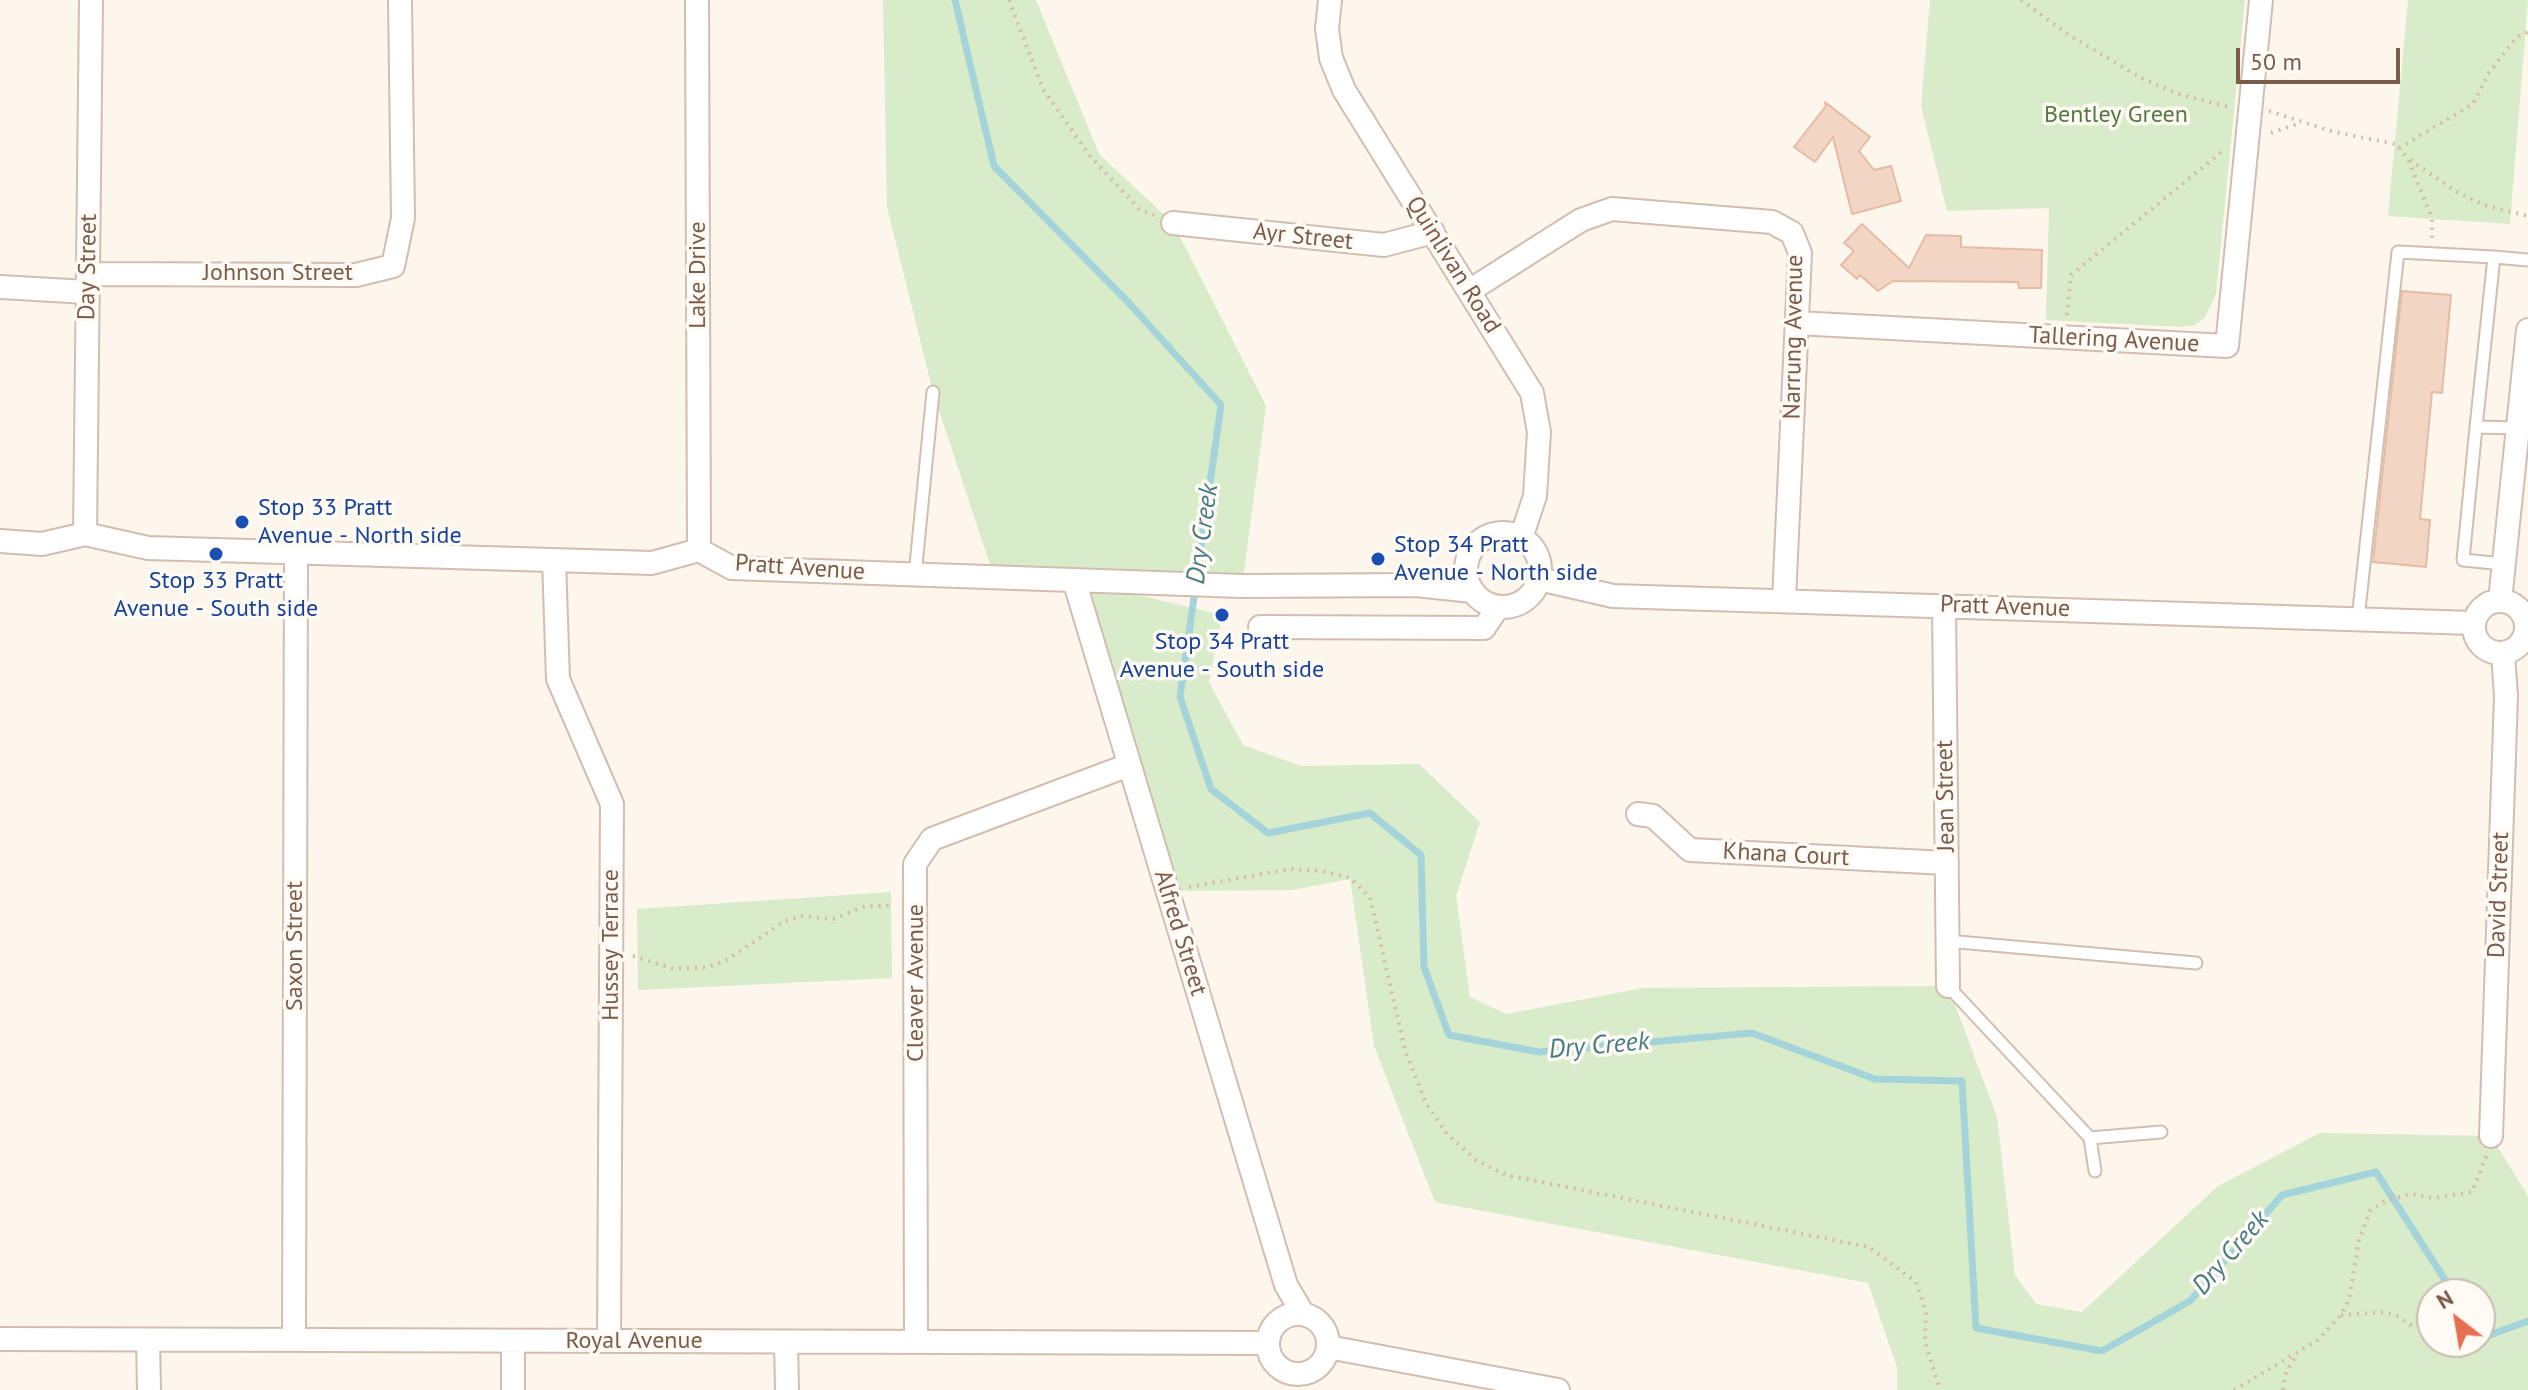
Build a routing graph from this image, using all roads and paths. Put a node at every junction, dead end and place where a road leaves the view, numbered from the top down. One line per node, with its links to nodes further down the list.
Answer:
1 (91, 0): 21 (street, Day Street)
2 (400, 0): 21 (street, Johnson Street)
3 (697, 0): 33 (street, Lake Drive)
4 (1009, 0): 16 (path)
5 (1330, 0): 17 (street, Quinlivan Road)
6 (2021, 0): 9 (path)
7 (2261, 0): 9 (street, Tallering Avenue)
8 (2528, 32): 13 (path)
9 (2250, 109): 10 (path); 11 (path); 11 (path); 26 (street, Tallering Avenue)
10 (2230, 121)
11 (2303, 123): 13 (path)
12 (2228, 135): 26 (path)
13 (2399, 148): 14 (path)
14 (2408, 159): 15 (path); 18 (path)
15 (2528, 216)
16 (1173, 223): 17 (street, Ayr Street)
17 (1433, 232): 23 (street, Quinlivan Road)
18 (2433, 253): 19 (lane); 47 (lane)
19 (2494, 257): 20 (lane); 28 (lane)
20 (2528, 260)
21 (88, 283): 22 (street); 30 (street, Day Street)
22 (0, 287)
23 (1469, 291): 24 (street, Narrung Avenue); 31 (street, Quinlivan Road)
24 (1797, 323): 26 (street, Tallering Avenue); 43 (street, Narrung Avenue)
25 (2528, 330): 29 (street)
26 (2065, 337)
27 (933, 392): 38 (lane)
28 (2476, 427): 29 (lane); 36 (lane)
29 (2518, 428): 36 (street)
30 (85, 534): 32 (street); 34 (street)
31 (1521, 538): 37 (street); 39 (street)
32 (0, 541)
33 (699, 550): 35 (street); 38 (street, Pratt Avenue)
34 (296, 552): 35 (street); 72 (street, Saxon Street)
35 (554, 560): 58 (street, Hussey Terrace)
36 (2504, 564): 44 (street)
37 (1466, 568): 41 (street, Pratt Avenue); 42 (street)
38 (915, 575): 40 (street, Pratt Avenue)
39 (1539, 579): 43 (street, Pratt Avenue); 46 (street)
40 (1074, 580): 41 (street, Pratt Avenue); 52 (street, Alfred Street)
41 (1416, 585): 42 (street, Pratt Avenue)
42 (1472, 591): 46 (street)
43 (1784, 599): 45 (street, Pratt Avenue)
44 (2500, 601): 48 (street); 50 (street)
45 (1944, 606): 47 (street, Pratt Avenue); 54 (street, Jean Street)
46 (1498, 607): 49 (street)
47 (2358, 619): 48 (street, Pratt Avenue)
48 (2474, 623): 51 (street)
49 (1260, 627)
50 (2528, 629): 51 (street)
51 (2503, 654): 62 (street, David Street)
52 (1129, 765): 55 (street, Alfred Street); 56 (street, Cleaver Avenue)
53 (1638, 814): 54 (street, Khana Court)
54 (1947, 863): 57 (street, Jean Street)
55 (1167, 891): 65 (street, Alfred Street); 88 (path)
56 (915, 903): 58 (path); 76 (street, Cleaver Avenue)
57 (1947, 941): 59 (lane); 60 (street, Jean Street)
58 (611, 955): 74 (street, Hussey Terrace)
59 (2196, 963)
60 (1948, 986): 63 (lane)
61 (2161, 1132): 63 (lane)
62 (2491, 1136): 67 (path)
63 (2090, 1138): 64 (lane)
64 (2095, 1171)
65 (1286, 1285): 66 (street, Alfred Street); 68 (street, Alfred Street)
66 (1303, 1314): 68 (street); 78 (street)
67 (2341, 1315): 69 (path); 79 (path)
68 (1280, 1320): 77 (street)
69 (2412, 1326)
70 (0, 1339): 71 (street, Royal Avenue)
71 (148, 1340): 72 (street, Royal Avenue); 82 (street)
72 (294, 1340): 73 (street, Royal Avenue)
73 (513, 1341): 74 (street, Royal Avenue); 83 (street)
74 (609, 1341): 75 (street, Royal Avenue)
75 (786, 1342): 76 (street, Royal Avenue); 84 (street)
76 (916, 1342): 77 (street, Royal Avenue)
77 (1268, 1343): 80 (street)
78 (1328, 1347): 81 (street); 87 (street)
79 (2297, 1354): 89 (path); 90 (path)
80 (1282, 1369): 81 (street); 85 (street)
81 (1315, 1369): 86 (street)
82 (149, 1390)
83 (513, 1390)
84 (787, 1390)
85 (1293, 1390)
86 (1306, 1390)
87 (1558, 1390)
88 (1940, 1390)
89 (2234, 1390)
90 (2283, 1390)

